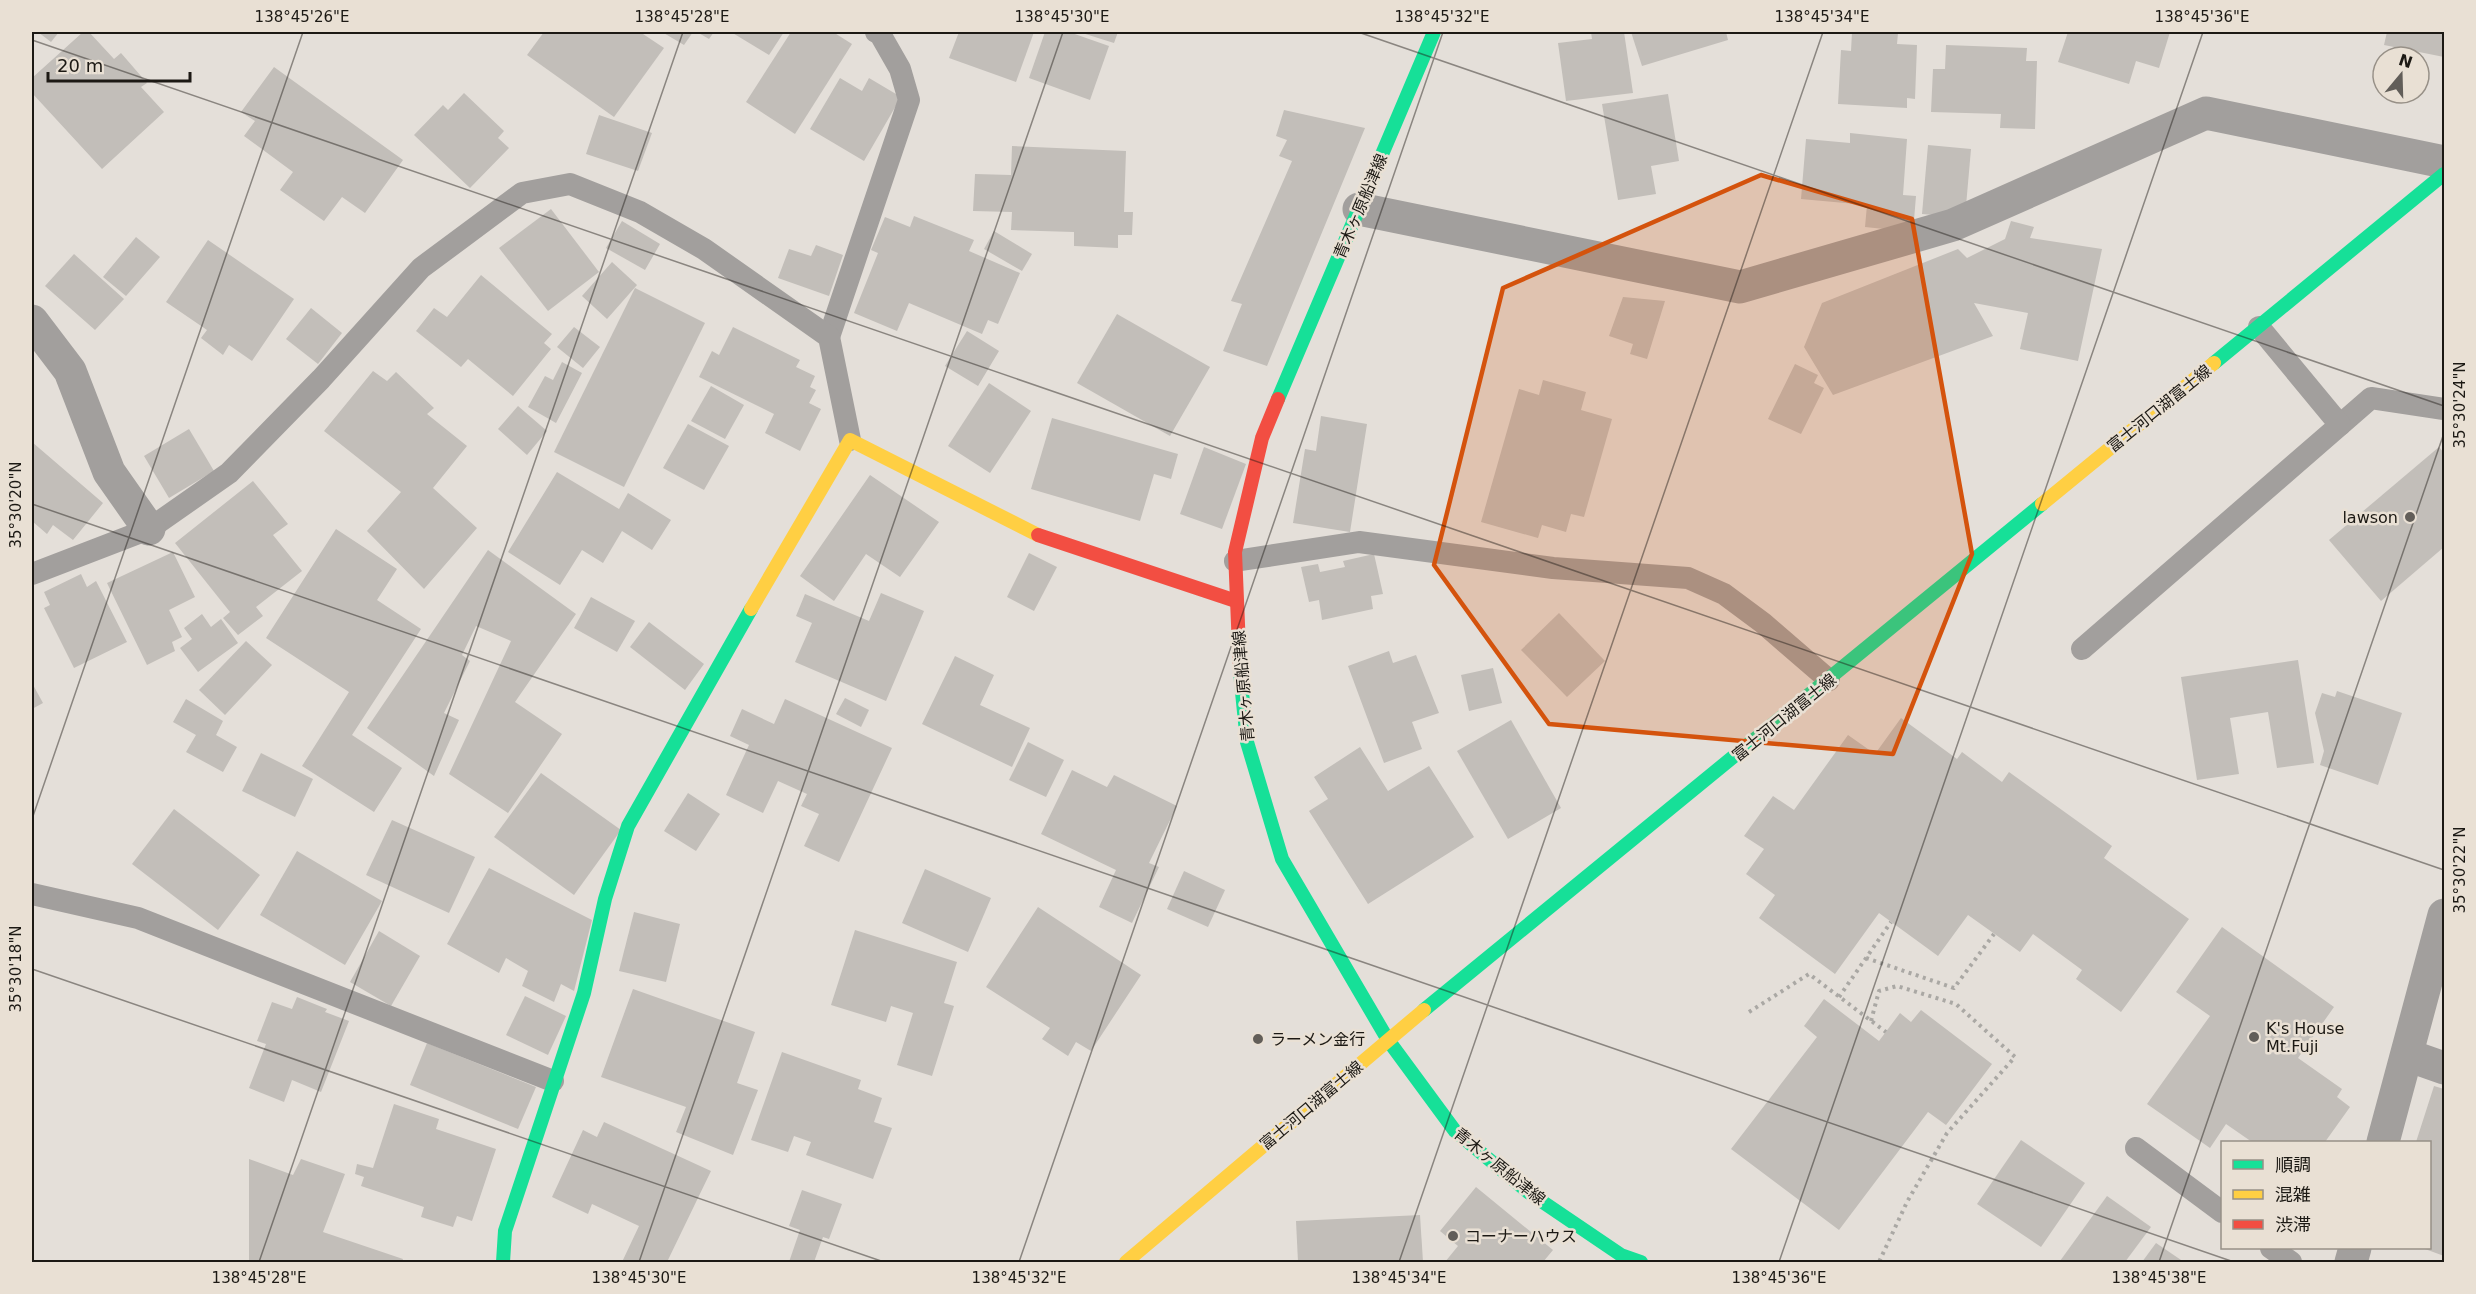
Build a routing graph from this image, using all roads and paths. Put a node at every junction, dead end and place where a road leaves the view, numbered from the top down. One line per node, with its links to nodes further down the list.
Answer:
1 (876, 32): 8 (lane)
2 (1434, 32): 5 (main road, 青木ヶ原船津線)
3 (2445, 162): 5 (street)
4 (2445, 174): 7 (main road, 富士河口湖富士線)
5 (1359, 209): 13 (main road, 青木ヶ原船津線)
6 (32, 321): 12 (street)
7 (2259, 327): 10 (lane); 17 (main road, 富士河口湖富士線)
8 (829, 337): 11 (lane); 12 (lane)
9 (2445, 409): 10 (lane)
10 (2340, 424): 16 (lane)
11 (850, 440): 15 (main road); 30 (main road)
12 (149, 529): 14 (lane)
13 (1235, 561): 15 (main road, 青木ヶ原船津線); 17 (lane)
14 (32, 574)
15 (1236, 601): 27 (main road, 青木ヶ原船津線)
16 (2082, 649)
17 (1829, 680): 27 (main road, 富士河口湖富士線)
18 (32, 894): 30 (lane)
19 (2445, 915): 28 (street)
20 (1891, 922): 22 (path)
21 (1994, 934): 22 (path)
22 (1866, 958): 23 (path)
23 (1839, 997): 24 (path); 25 (path)
24 (1749, 1012)
25 (1872, 1021): 26 (path); 38 (path)
26 (1886, 1032)
27 (1388, 1040): 36 (main road, 富士河口湖富士線); 37 (main road, 青木ヶ原船津線)
28 (2407, 1055): 29 (street); 31 (street)
29 (2445, 1068)
30 (553, 1081): 35 (main road)
31 (2384, 1141)
32 (2136, 1148): 33 (lane)
33 (2221, 1211)
34 (2272, 1249): 39 (lane)
35 (503, 1263)
36 (1126, 1263)
37 (1641, 1263)
38 (1879, 1263)
39 (2291, 1263)

